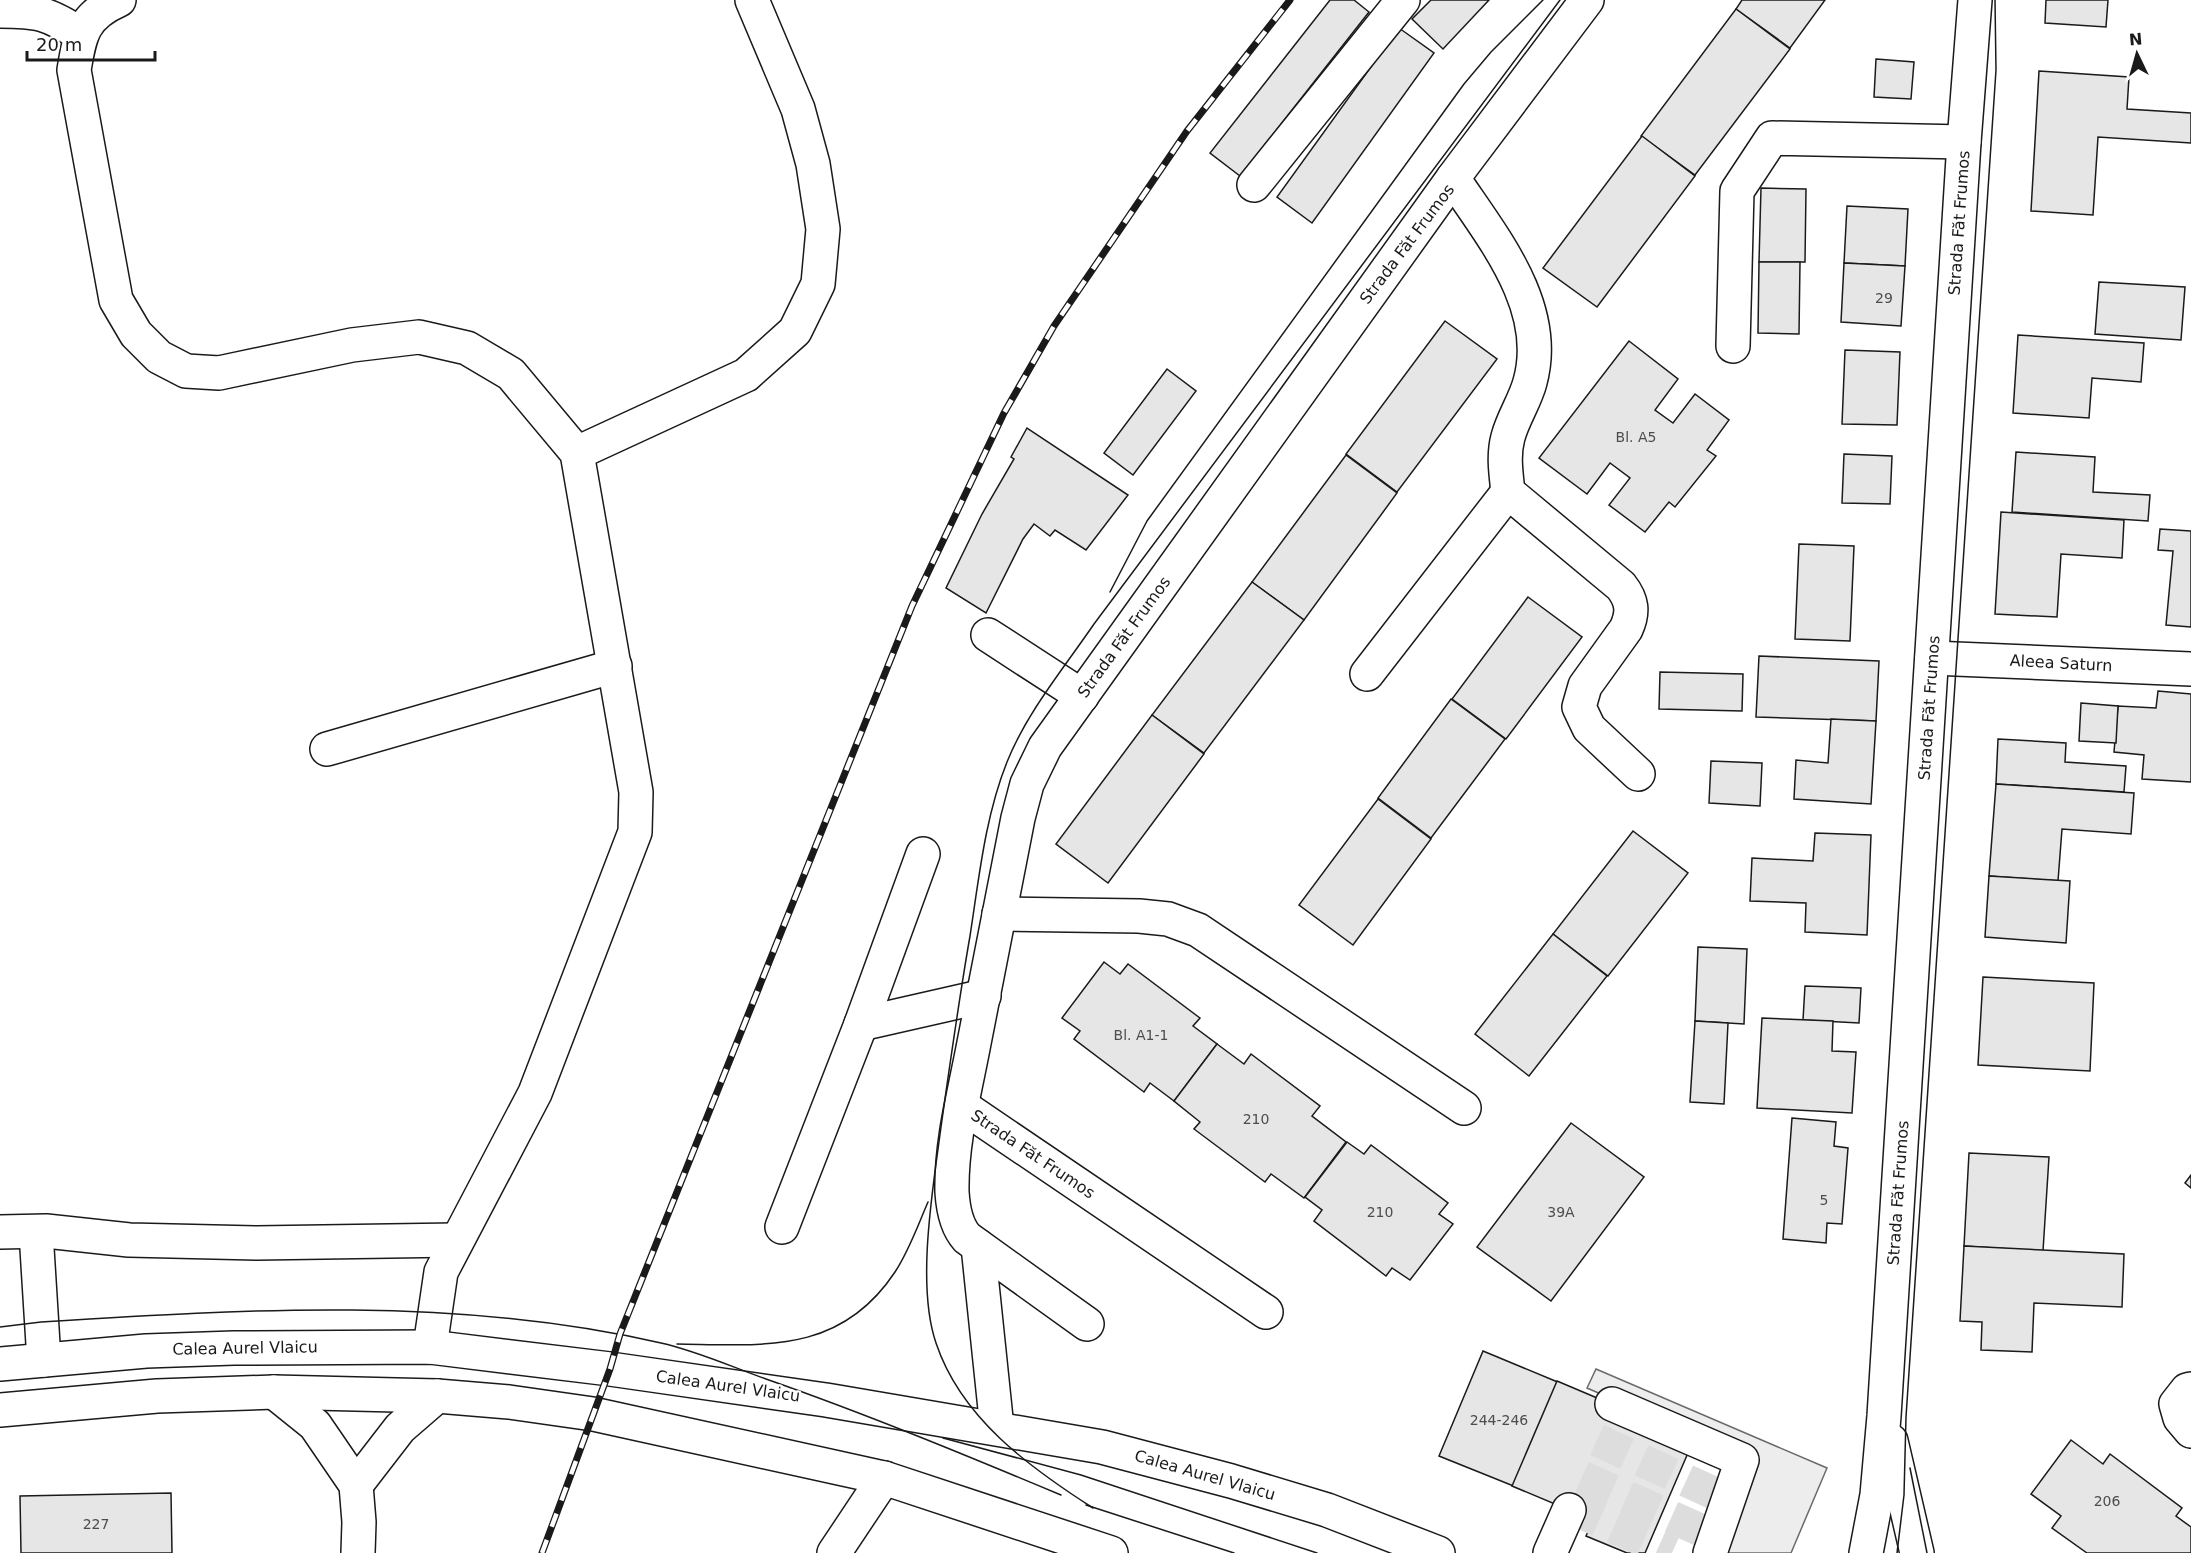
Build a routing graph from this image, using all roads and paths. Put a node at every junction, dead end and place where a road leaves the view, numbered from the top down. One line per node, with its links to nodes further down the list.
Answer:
1 (119, 0): 7 (main road)
2 (752, 0): 12 (main road)
3 (1403, 0): 10 (main road)
4 (1587, 0): 9 (main road)
5 (1975, 0): 8 (main road, Strada Făt Frumos)
6 (0, 11): 7 (main road)
7 (80, 34): 12 (main road)
8 (1964, 142): 11 (main road); 15 (main road, Strada Făt Frumos)
9 (1453, 178): 13 (main road, Strada Făt Frumos); 19 (main road, Strada Făt Frumos)
10 (1254, 185)
11 (1733, 346)
12 (577, 453): 16 (main road)
13 (1508, 492): 18 (main road); 21 (main road)
14 (988, 635): 19 (main road)
15 (1932, 658): 17 (main road, Aleea Saturn); 43 (main road, Strada Făt Frumos)
16 (615, 666): 20 (main road); 31 (main road)
17 (2191, 669)
18 (1367, 674)
19 (1082, 696): 23 (main road, Strada Făt Frumos)
20 (327, 749)
21 (1638, 774)
22 (923, 854): 25 (main road)
23 (999, 914): 24 (main road, Strada Făt Frumos); 27 (main road)
24 (984, 996): 25 (main road); 26 (main road, Strada Făt Frumos)
25 (861, 1024): 28 (main road)
26 (962, 1106): 32 (main road); 33 (main road, Strada Făt Frumos)
27 (1464, 1108)
28 (782, 1227)
29 (0, 1232): 30 (main road)
30 (36, 1232): 31 (main road); 36 (main road)
31 (456, 1240): 35 (main road)
32 (978, 1246): 34 (main road); 44 (main road)
33 (1266, 1312)
34 (1087, 1324)
35 (430, 1347): 36 (main road, Calea Aurel Vlaicu); 44 (main road, Calea Aurel Vlaicu)
36 (44, 1360): 37 (main road, Calea Aurel Vlaicu)
37 (0, 1364)
38 (2191, 1389): 45 (main road)
39 (274, 1392): 40 (main road); 42 (main road); 47 (main road)
40 (437, 1396): 46 (main road); 47 (main road)
41 (1612, 1404): 54 (main road)
42 (0, 1410)
43 (1884, 1416): 55 (main road, Strada Făt Frumos); 56 (main road, Strada Făt Frumos)
44 (998, 1428): 52 (main road, Calea Aurel Vlaicu)
45 (2191, 1431)
46 (884, 1478): 50 (main road); 51 (main road)
47 (356, 1485): 49 (main road)
48 (1569, 1510): 53 (main road)
49 (358, 1553)
50 (834, 1553)
51 (1111, 1553)
52 (1438, 1553)
53 (1550, 1553)
54 (1710, 1553)
55 (1866, 1553)
56 (1917, 1553)

